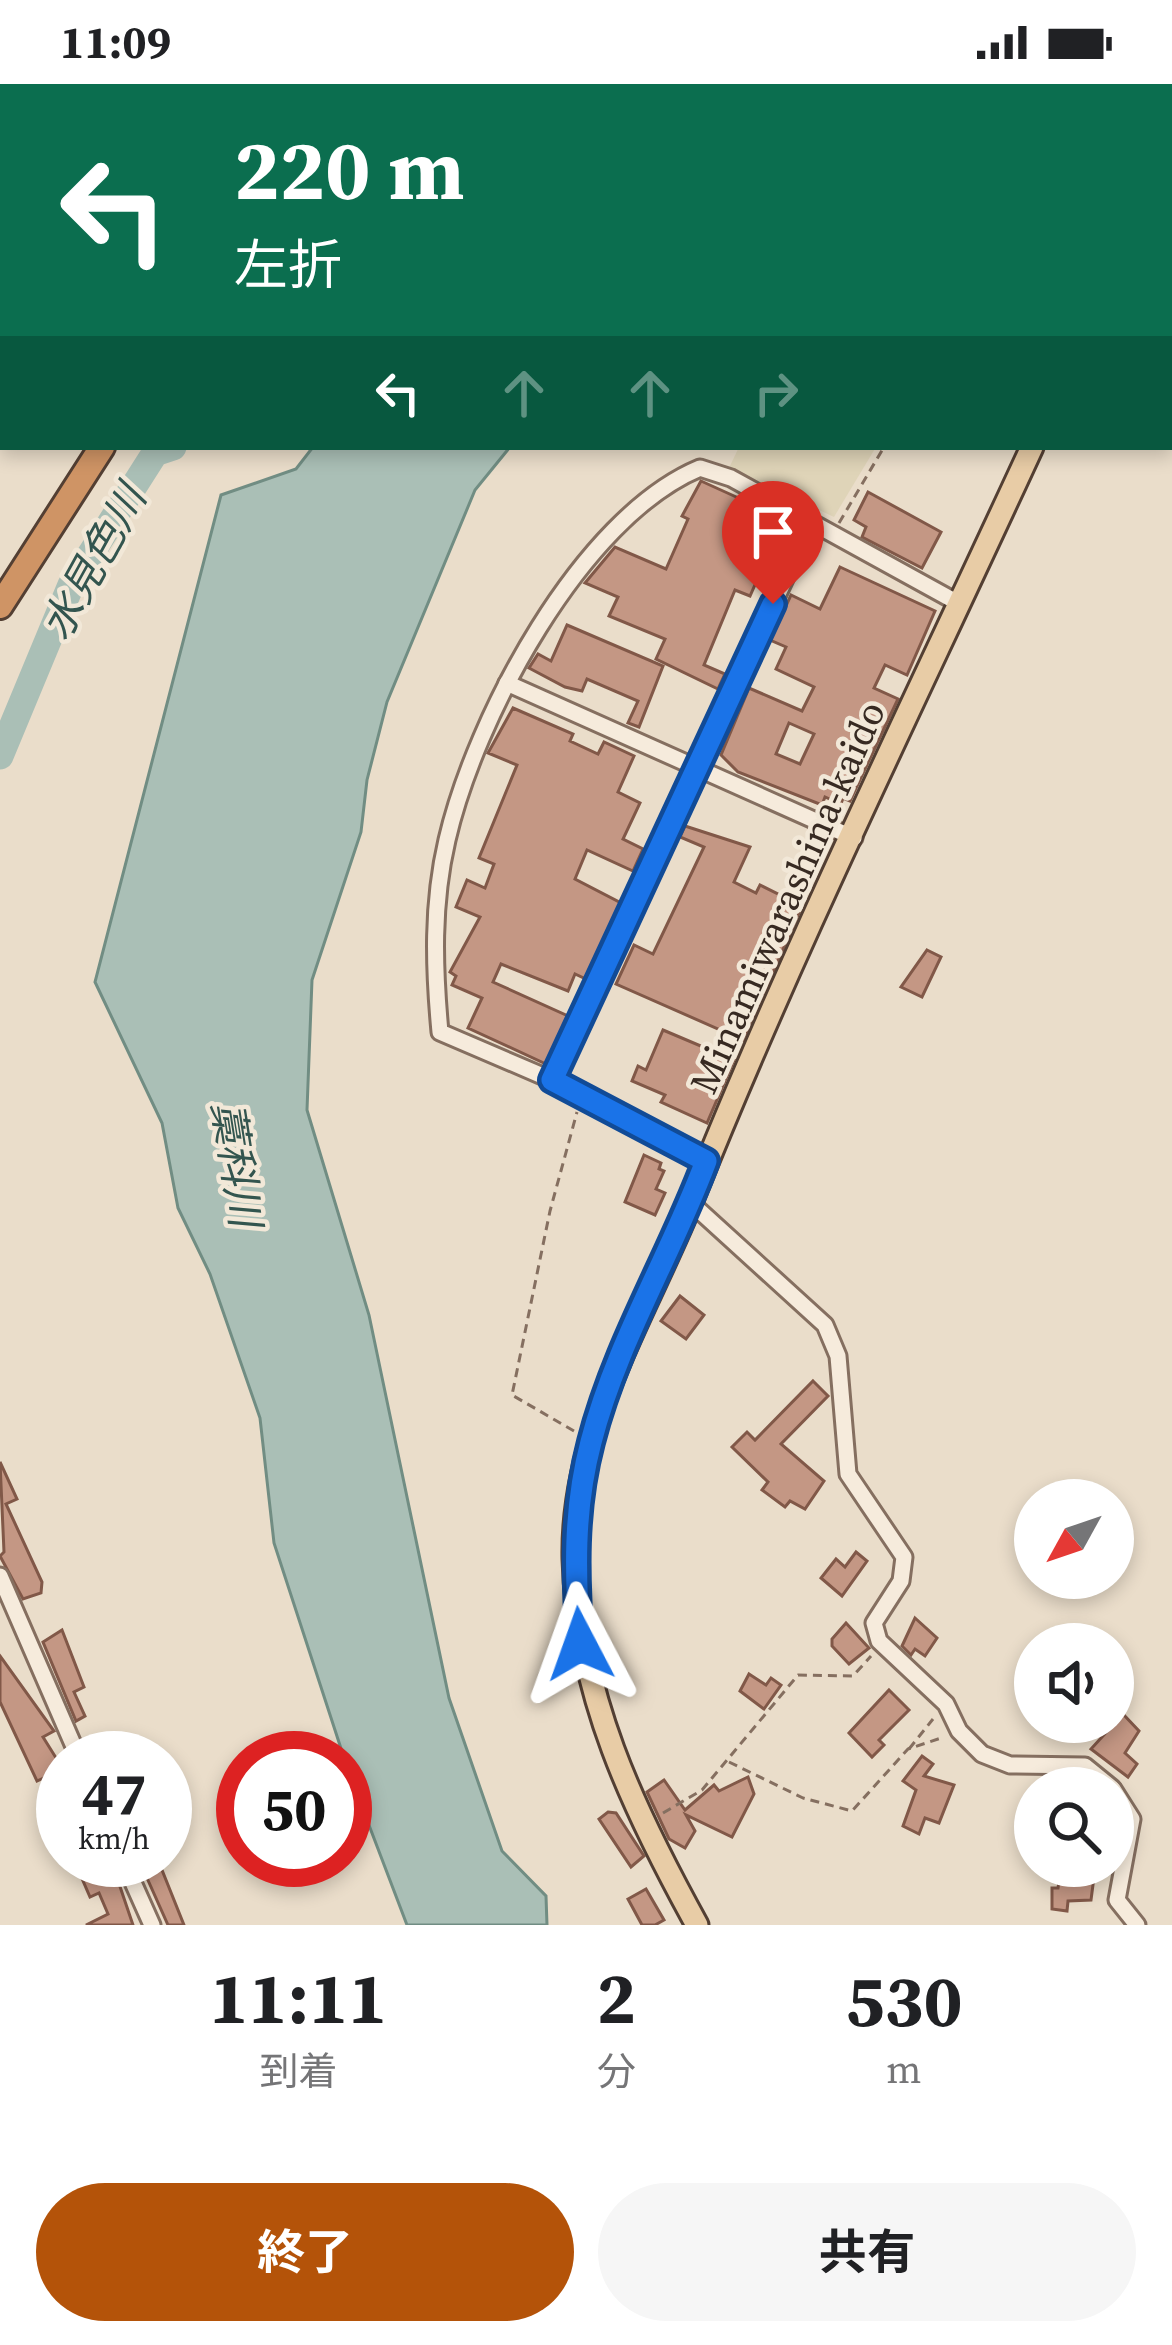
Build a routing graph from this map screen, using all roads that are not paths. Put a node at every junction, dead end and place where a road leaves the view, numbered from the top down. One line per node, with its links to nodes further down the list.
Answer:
1 (100, 450): 5 (highway)
2 (1031, 450): 4 (main road, Minamiwarashina-kaido)
3 (811, 523): 4 (street); 6 (street); 7 (street)
4 (960, 604): 8 (main road, Minamiwarashina-kaido)
5 (0, 606)
6 (507, 683): 7 (street); 9 (street)
7 (698, 768): 8 (street); 9 (street)
8 (854, 838): 10 (main road, Minamiwarashina-kaido)
9 (552, 1080): 10 (street)
10 (706, 1161): 11 (main road, Minamiwarashina-kaido)
11 (691, 1203): 14 (street); 18 (main road, Minamiwarashina-kaido)
12 (0, 1576): 13 (street)
13 (67, 1731)
14 (1086, 1767)
15 (135, 1887): 17 (street)
16 (1119, 1887): 19 (street)
17 (152, 1925)
18 (697, 1925)
19 (1137, 1925)

